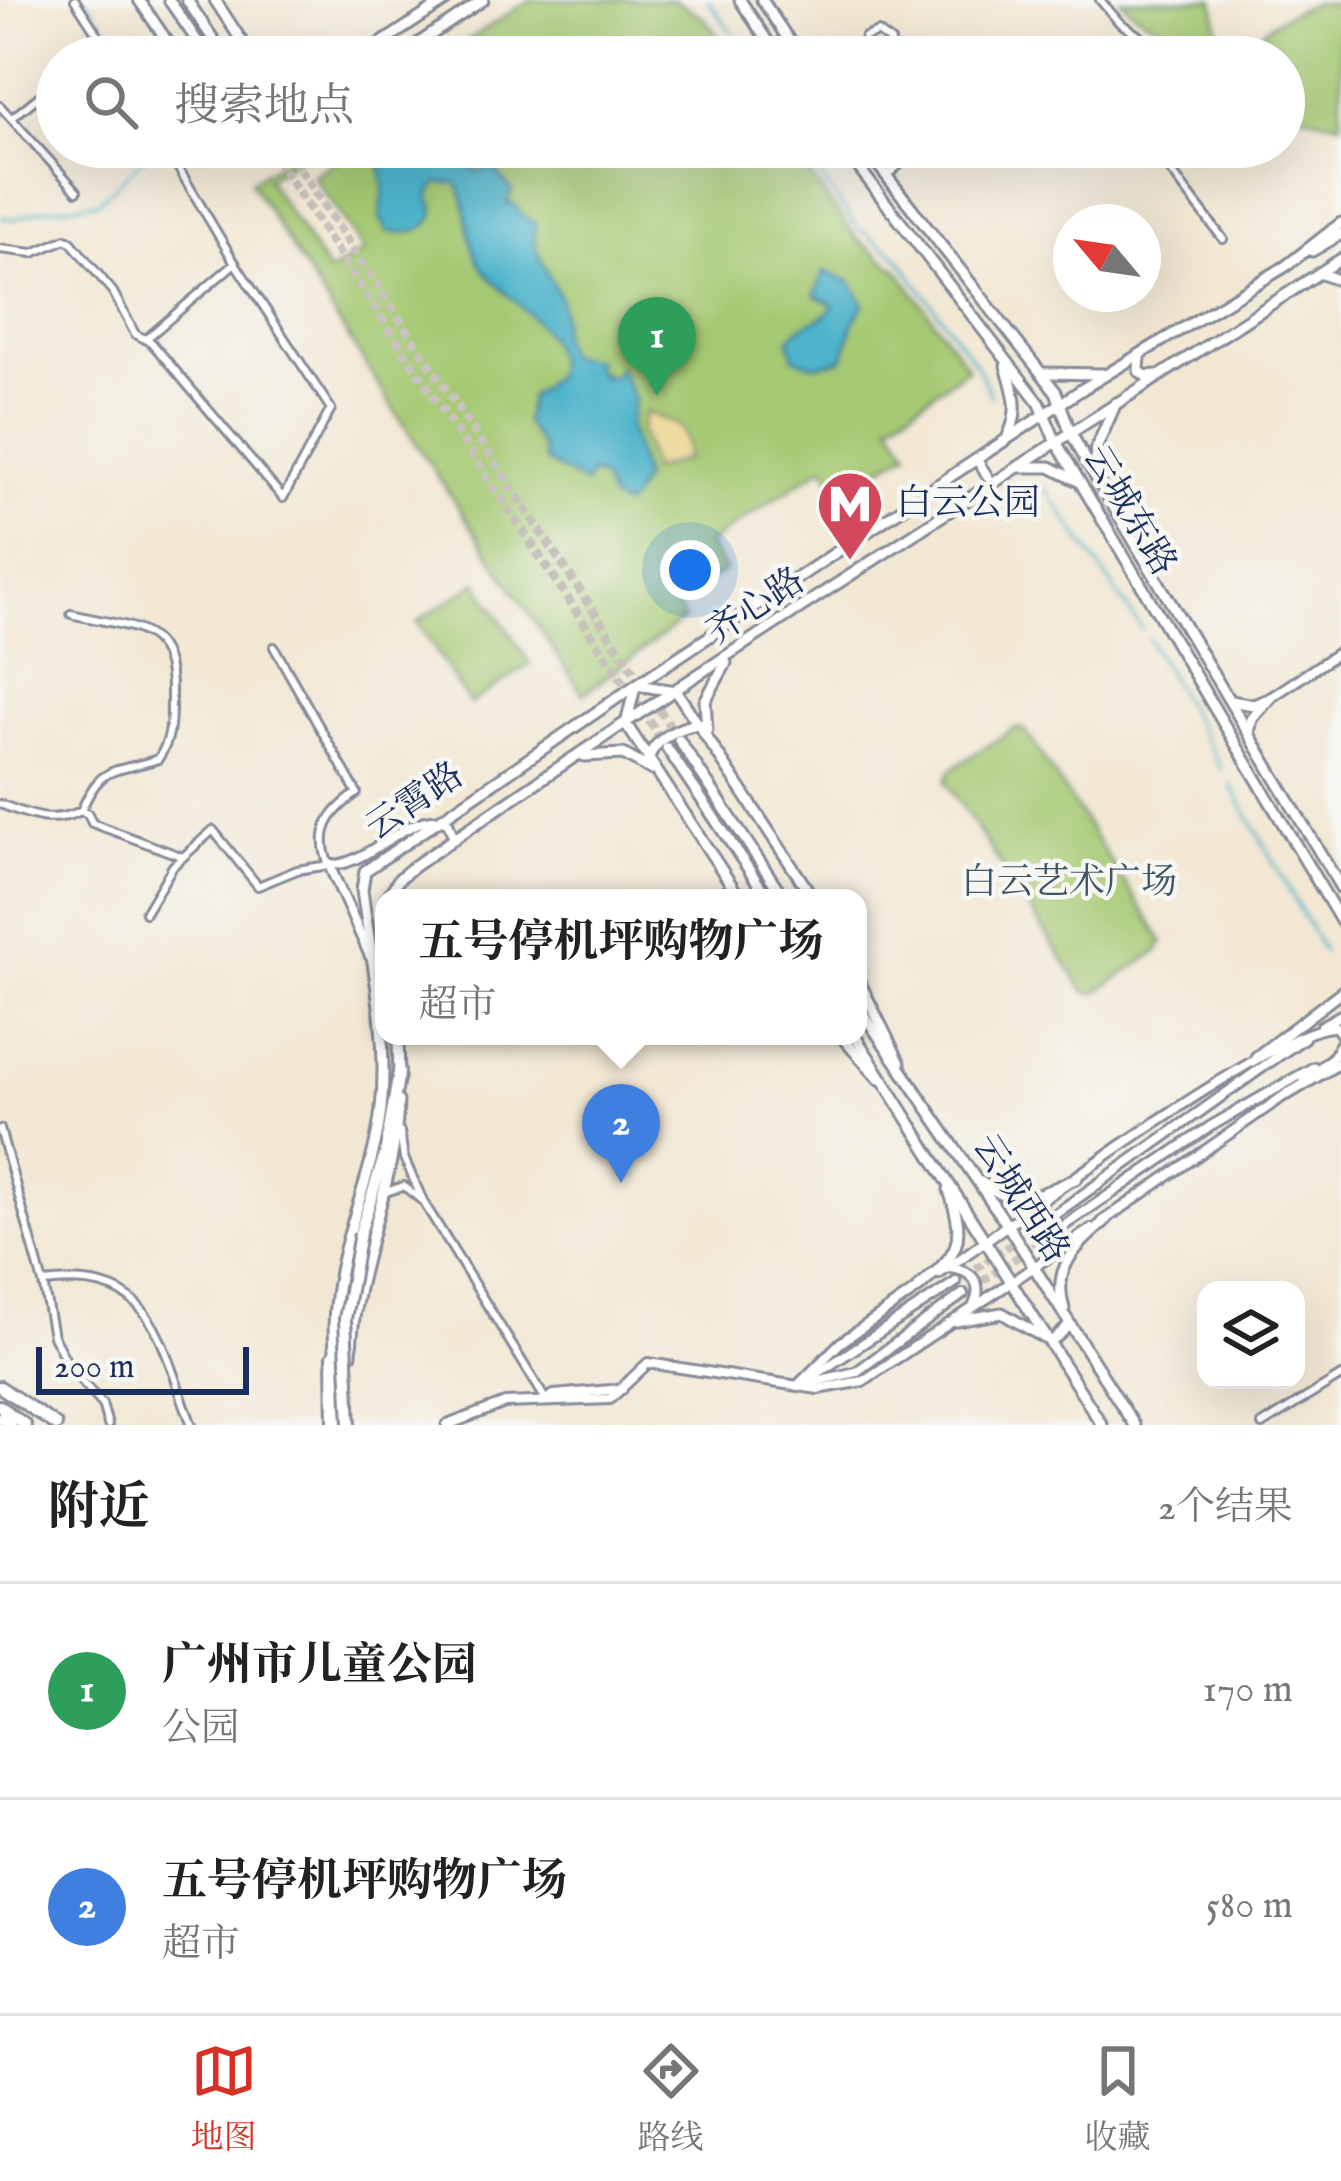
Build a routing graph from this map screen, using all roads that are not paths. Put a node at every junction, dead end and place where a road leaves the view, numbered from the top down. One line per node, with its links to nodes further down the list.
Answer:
1 (75, 0): 11 (street)
2 (140, 0): 12 (main road)
3 (169, 0): 13 (main road)
4 (187, 0): 14 (main road)
5 (214, 0): 15 (main road)
6 (447, 0): 16 (main road)
7 (483, 0): 17 (main road)
8 (740, 0): 18 (main road)
9 (762, 0): 19 (main road)
10 (1100, 0): 20 (street)
11 (99, 36)
12 (164, 36)
13 (194, 36)
14 (211, 36)
15 (238, 36)
16 (392, 36)
17 (429, 36)
18 (764, 36)
19 (786, 36)
20 (1138, 36)
21 (36, 99): 23 (street)
22 (0, 106): 23 (street)
23 (12, 118): 24 (street)
24 (36, 145)
25 (57, 168): 32 (street)
26 (178, 168): 38 (street)
27 (859, 168): 44 (main road, 云城东路)
28 (880, 168): 31 (main road, 云城东路)
29 (896, 168): 31 (street)
30 (1169, 168): 35 (street)
31 (886, 176): 45 (main road, 云城东路)
32 (77, 191)
33 (1341, 223): 39 (main road)
34 (1341, 234): 39 (main road)
35 (1223, 238)
36 (0, 249): 42 (street)
37 (1341, 259): 40 (main road, 齐心路)
38 (235, 263): 42 (street); 42 (street)
39 (1286, 266): 43 (main road, 齐心路)
40 (1319, 273): 41 (main road); 47 (main road, 齐心路)
41 (1341, 281)
42 (146, 339)
43 (1143, 351): 46 (main road, 齐心路); 47 (main road)
44 (1004, 361): 50 (main road, 云城东路); 52 (main road)
45 (1042, 373): 46 (main road); 48 (main road, 云城东路)
46 (1106, 374): 48 (main road, 齐心路)
47 (1162, 374): 49 (main road, 齐心路)
48 (1062, 403): 50 (main road, 齐心路); 51 (main road, 云城东路)
49 (1116, 403): 51 (main road, 齐心路); 56 (main road)
50 (1045, 414): 52 (main road, 齐心路); 53 (main road, 云城东路)
51 (1070, 431): 53 (main road, 齐心路); 56 (main road, 云城东路)
52 (1006, 440): 54 (main road, 齐心路)
53 (1055, 440): 55 (main road, 齐心路); 58 (main road, 云城东路)
54 (977, 460): 57 (street); 67 (main road, 齐心路)
55 (1015, 467): 57 (main road, 齐心路); 58 (main road)
56 (1095, 476): 59 (main road, 云城东路)
57 (992, 483): 64 (main road, 齐心路)
58 (1080, 483): 60 (main road, 云城东路)
59 (1116, 510): 60 (main road); 65 (main road, 云城东路)
60 (1102, 519): 66 (main road, 云城东路)
61 (71, 614): 82 (street)
62 (274, 647): 86 (street)
63 (1341, 651): 69 (street)
64 (733, 654): 68 (main road, 齐心路); 76 (main road)
65 (1205, 660): 66 (main road); 70 (main road, 云城东路)
66 (1191, 669): 94 (main road, 云城东路)
67 (635, 685): 68 (main road); 72 (main road); 83 (main road, 云霄路)
68 (676, 691): 71 (main road, 齐心路); 73 (main road)
69 (1270, 698): 70 (main road); 74 (main road)
70 (1231, 701): 74 (main road, 云城东路)
71 (650, 707): 72 (main road, 云霄路)
72 (626, 724): 78 (main road); 79 (main road, 云霄路)
73 (699, 724): 76 (main road); 78 (main road)
74 (1249, 733): 87 (main road, 云城东路)
75 (679, 740): 91 (main road)
76 (710, 741): 92 (main road)
77 (667, 748): 90 (main road)
78 (648, 760): 80 (main road)
79 (563, 766): 80 (main road); 84 (main road, 云霄路)
80 (656, 772): 89 (main road)
81 (0, 804): 82 (street)
82 (81, 811): 85 (street)
83 (437, 818): 84 (street); 86 (street); 95 (main road, 云霄路)
84 (454, 839): 88 (main road, 云霄路)
85 (183, 857): 86 (street); 93 (street)
86 (329, 865): 95 (street)
87 (1341, 888)
88 (392, 889)
89 (734, 889)
90 (761, 889)
91 (778, 889)
92 (807, 889)
93 (145, 913)
94 (1341, 920)
95 (372, 960): 96 (main road, 云霄路)
96 (375, 982)
97 (1341, 992): 108 (main road)
98 (867, 997): 109 (main road)
99 (1341, 1015): 101 (street)
100 (867, 1018): 109 (main road, 云城西路)
101 (1319, 1027): 102 (street); 108 (street); 121 (street)
102 (1341, 1034)
103 (382, 1045): 135 (main road, 云霄路)
104 (398, 1045): 110 (main road)
105 (850, 1045): 111 (main road)
106 (860, 1045): 111 (main road, 云城西路)
107 (1339, 1053): 112 (main road); 124 (street)
108 (1256, 1057): 117 (street)
109 (903, 1068): 115 (main road, 云城西路)
110 (399, 1072): 113 (main road); 153 (highway, bridge)
111 (879, 1079): 116 (main road, 云城西路)
112 (1288, 1094): 122 (street)
113 (398, 1104): 118 (main road); 120 (street)
114 (0, 1129): 131 (street)
115 (969, 1169): 116 (main road); 117 (main road); 123 (main road, 云城西路)
116 (944, 1174): 125 (main road, 云城西路); 132 (main road)
117 (1077, 1178): 119 (street)
118 (384, 1195): 120 (street); 136 (main road)
119 (1042, 1202): 123 (street); 126 (street)
120 (424, 1203): 143 (street)
121 (1054, 1215)
122 (1106, 1220): 126 (street); 138 (main road)
123 (1008, 1226): 125 (street); 128 (main road, 云城西路)
124 (1062, 1227)
125 (987, 1241): 127 (street); 129 (main road, 云城西路)
126 (1071, 1243): 128 (street)
127 (947, 1268): 132 (street); 134 (street)
128 (1032, 1268): 129 (street); 138 (main road, 云城西路)
129 (1013, 1281): 134 (street); 139 (main road, 云城西路)
130 (956, 1282): 141 (street)
131 (43, 1283): 150 (street); 151 (street)
132 (920, 1287): 141 (street)
133 (964, 1294): 141 (street)
134 (970, 1311): 137 (street)
135 (334, 1318): 136 (street); 152 (main road, 云霄路)
136 (352, 1319): 153 (main road)
137 (956, 1321): 139 (main road); 141 (street)
138 (1071, 1328): 139 (main road); 156 (main road, 云城西路)
139 (1051, 1342): 155 (main road, 云城西路)
140 (1341, 1376): 157 (street)
141 (797, 1386): 143 (street)
142 (0, 1387): 149 (highway)
143 (546, 1400): 146 (street)
144 (0, 1405): 148 (highway)
145 (0, 1418): 147 (highway)
146 (467, 1423): 154 (street)
147 (10, 1425)
148 (28, 1425)
149 (56, 1425)
150 (108, 1425)
151 (192, 1425)
152 (337, 1425)
153 (352, 1425)
154 (447, 1425)
155 (1102, 1425)
156 (1134, 1425)
157 (1262, 1425)

